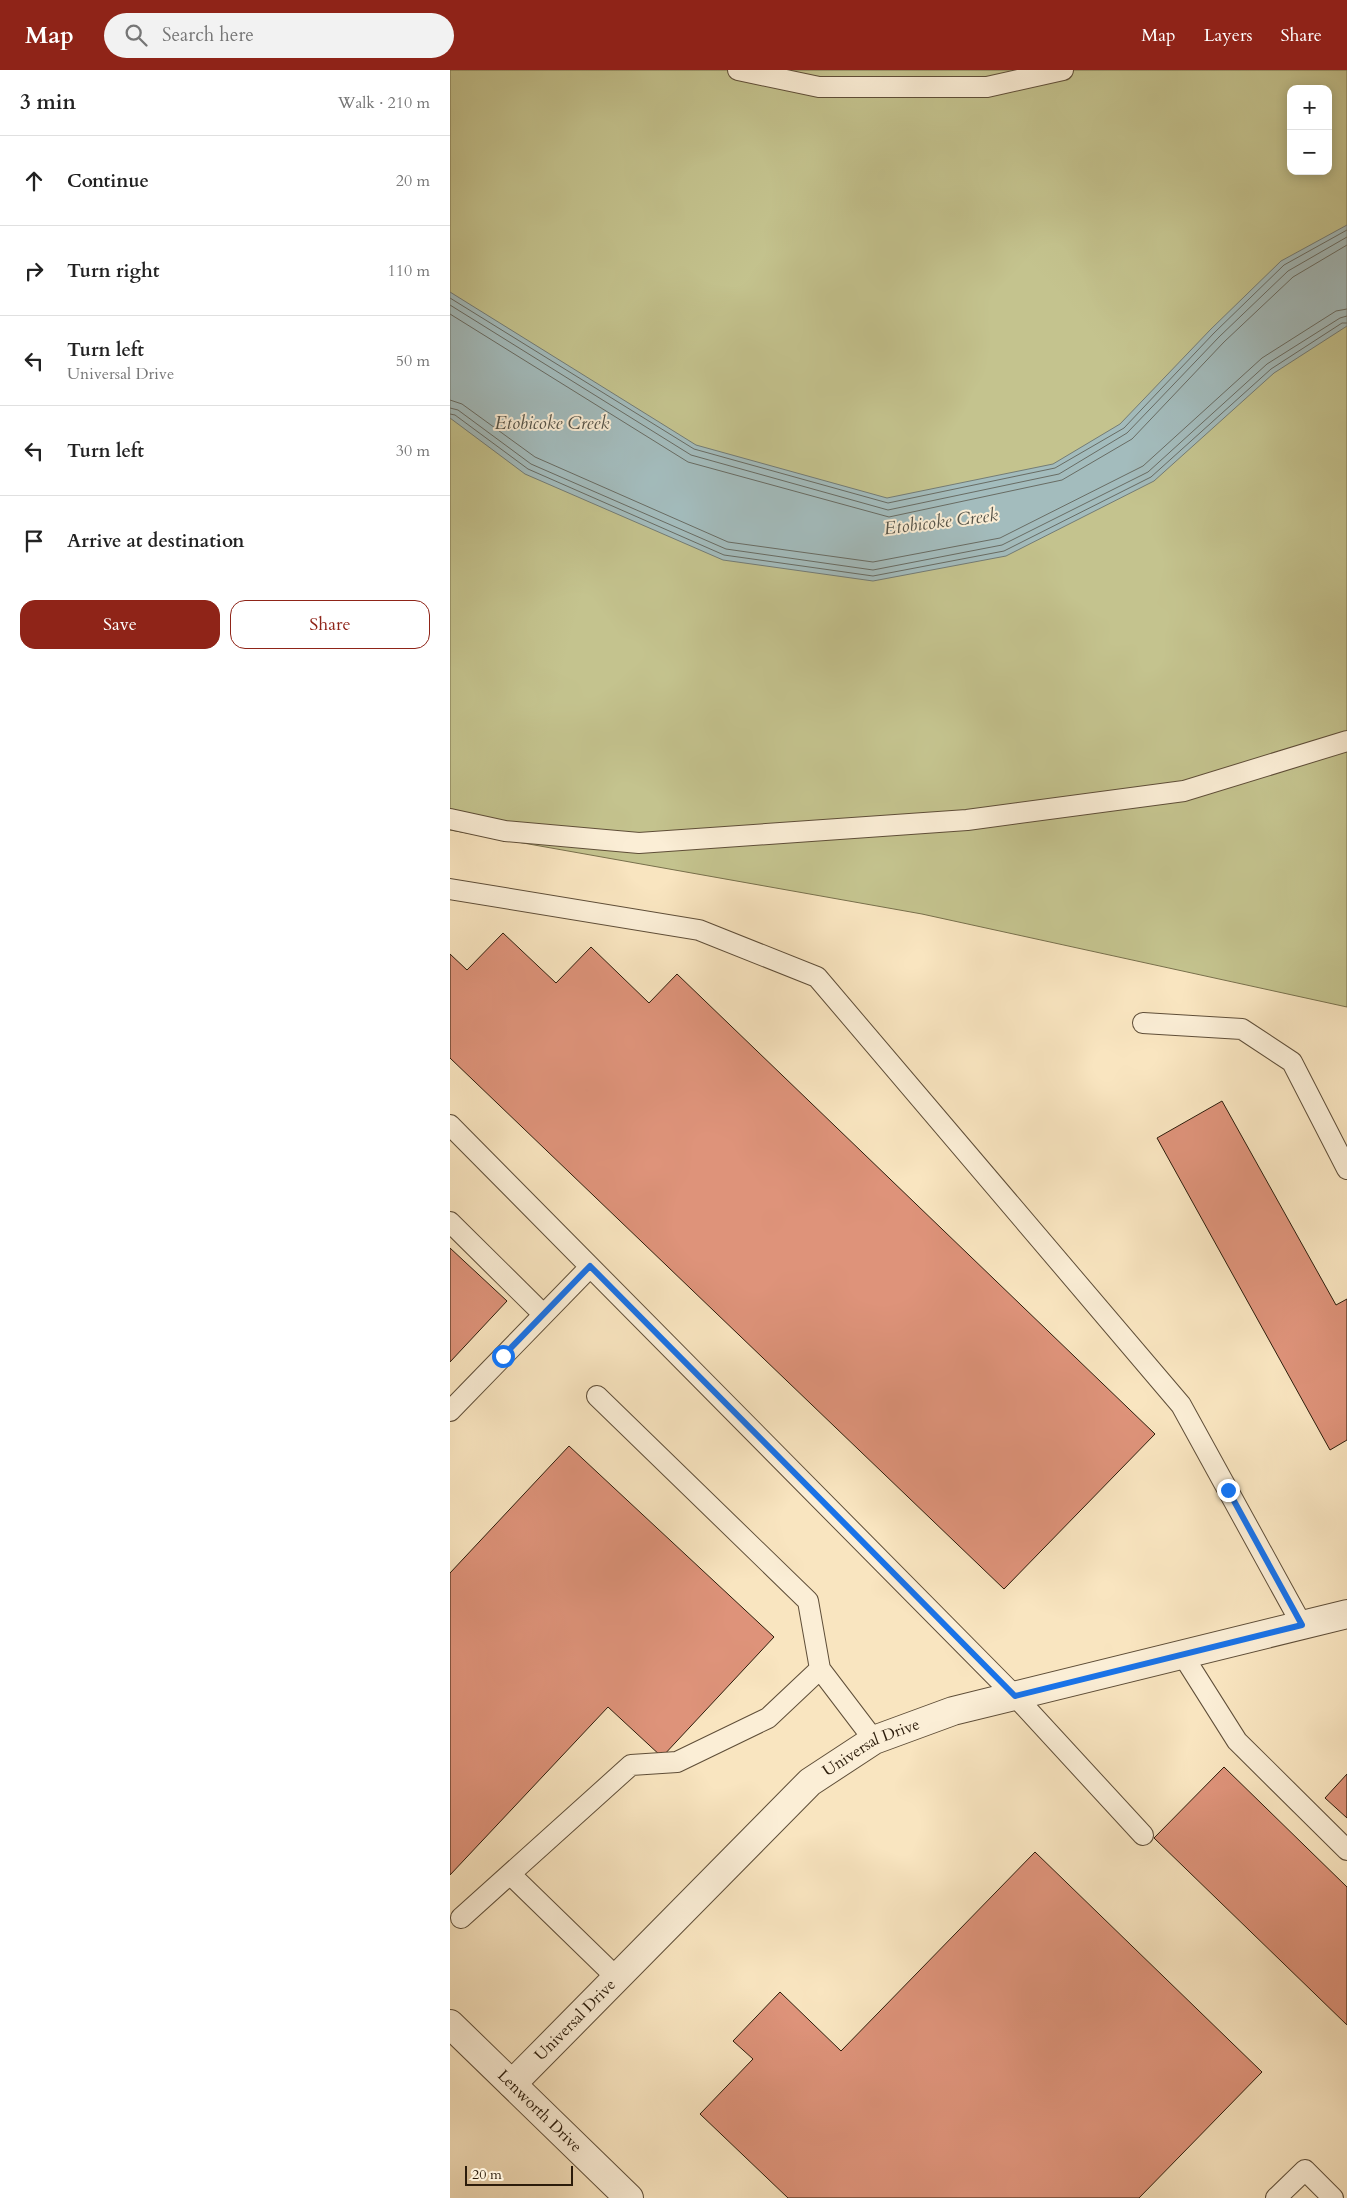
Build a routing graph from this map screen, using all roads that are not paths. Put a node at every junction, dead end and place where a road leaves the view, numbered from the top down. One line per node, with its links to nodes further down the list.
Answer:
1 (738, 70): 2 (lane)
2 (1063, 70)
3 (1347, 741): 4 (lane)
4 (450, 819)
5 (450, 889): 15 (lane)
6 (1143, 1023): 8 (lane)
7 (450, 1125): 10 (lane)
8 (1347, 1169)
9 (450, 1222): 11 (lane)
10 (590, 1266): 11 (lane); 18 (lane)
11 (543, 1314): 13 (lane)
12 (597, 1396): 17 (lane)
13 (450, 1411)
14 (1346, 1616): 15 (street, Universal Drive)
15 (1302, 1625): 16 (street, Universal Drive)
16 (1182, 1654): 18 (street, Universal Drive); 21 (lane)
17 (820, 1669): 19 (lane); 22 (lane)
18 (1015, 1696): 19 (street, Universal Drive); 20 (lane)
19 (874, 1740): 24 (street, Universal Drive)
20 (1143, 1835)
21 (1347, 1850)
22 (510, 1874): 23 (lane); 24 (lane)
23 (461, 1918)
24 (617, 1978): 26 (street, Universal Drive)
25 (450, 2024): 26 (street, Lenworth Drive)
26 (512, 2084): 27 (street, Lenworth Drive)
27 (630, 2198)
28 (1276, 2198): 29 (lane)
29 (1333, 2198)

